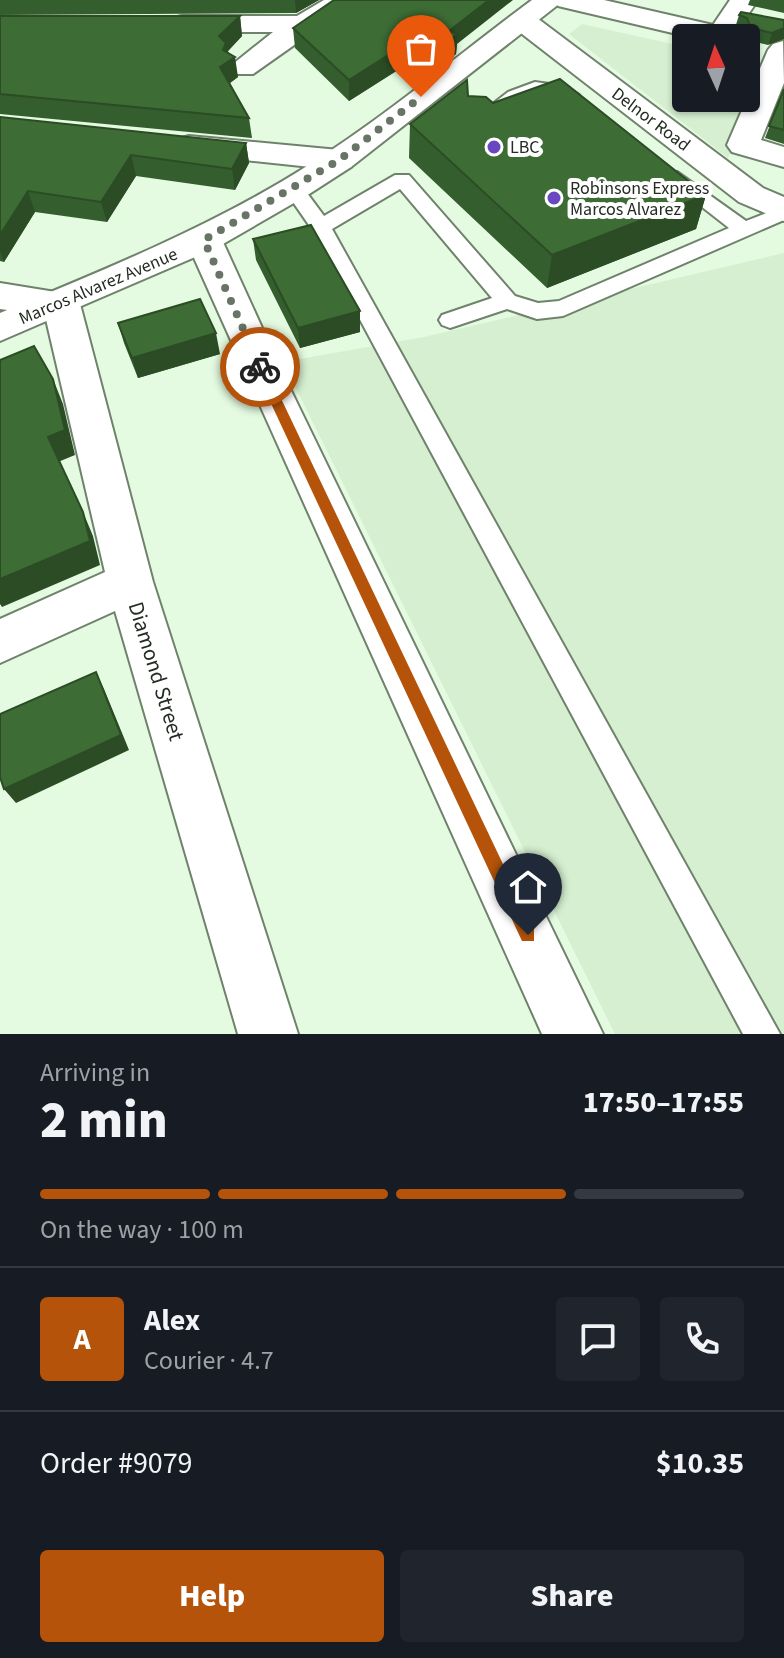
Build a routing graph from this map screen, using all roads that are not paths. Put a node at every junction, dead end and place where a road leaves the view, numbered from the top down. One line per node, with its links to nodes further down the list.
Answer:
1 (344, 0): 6 (street)
2 (550, 0): 4 (street, Marcos Alvarez Avenue)
3 (568, 0): 7 (street)
4 (523, 21): 17 (street, Marcos Alvarez Avenue); 20 (street, Delnor Road)
5 (160, 24): 6 (street)
6 (303, 24): 10 (street)
7 (739, 24)
8 (760, 36): 9 (street)
9 (783, 50): 11 (street)
10 (243, 68)
11 (776, 88): 13 (street)
12 (581, 104): 14 (lane)
13 (769, 121): 16 (street)
14 (475, 124)
15 (155, 142): 17 (street)
16 (784, 157)
17 (339, 160): 19 (street, Marcos Alvarez Avenue)
18 (656, 162): 22 (lane)
19 (294, 189): 21 (lane); 23 (street, Marcos Alvarez Avenue)
20 (784, 211): 22 (lane)
21 (321, 227): 25 (lane); 33 (lane)
22 (744, 230): 25 (lane)
23 (204, 240): 26 (street, Marcos Alvarez Avenue); 32 (street)
24 (0, 296): 26 (street)
25 (507, 301): 27 (lane)
26 (61, 304): 28 (street, Marcos Alvarez Avenue); 29 (street, Diamond Street)
27 (450, 320)
28 (0, 328)
29 (130, 582): 30 (street); 31 (street, Diamond Street)
30 (0, 642)
31 (268, 1034)
32 (573, 1034)
33 (762, 1034)

